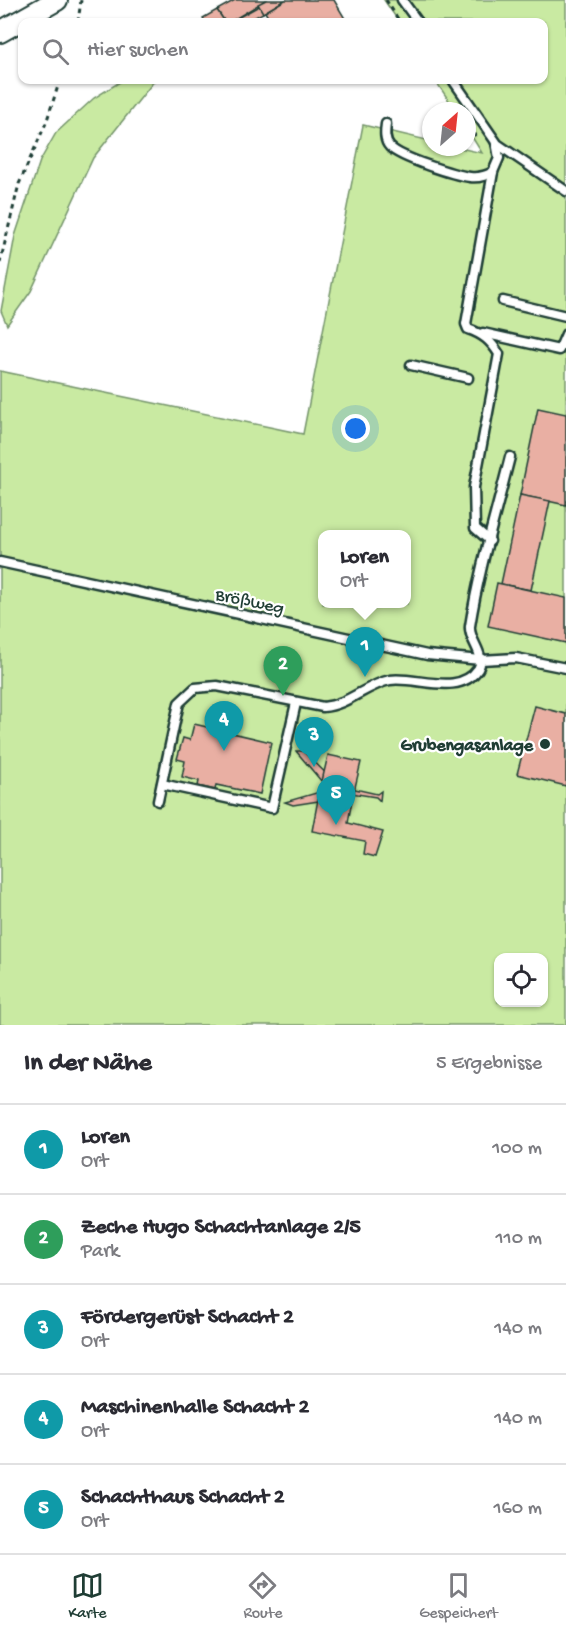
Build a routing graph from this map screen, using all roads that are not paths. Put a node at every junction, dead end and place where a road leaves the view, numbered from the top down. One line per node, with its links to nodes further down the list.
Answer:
1 (57, 0): 3 (street)
2 (402, 0): 4 (lane)
3 (25, 18)
4 (415, 18)
5 (18, 22): 6 (street)
6 (0, 32)
7 (456, 84): 9 (lane)
8 (386, 124): 10 (lane)
9 (496, 142): 10 (lane); 11 (lane)
10 (493, 172): 14 (lane)
11 (566, 191)
12 (503, 301): 13 (lane)
13 (566, 316)
14 (480, 333): 15 (lane); 19 (lane)
15 (566, 334)
16 (411, 365): 17 (lane)
17 (468, 378)
18 (510, 457): 19 (lane)
19 (490, 541): 21 (lane)
20 (0, 562): 21 (lane, Brößweg)
21 (481, 660): 22 (lane, Brößweg); 23 (lane)
22 (566, 668)
23 (296, 703): 24 (lane); 24 (lane)
24 (162, 784): 25 (lane)
25 (158, 801)

